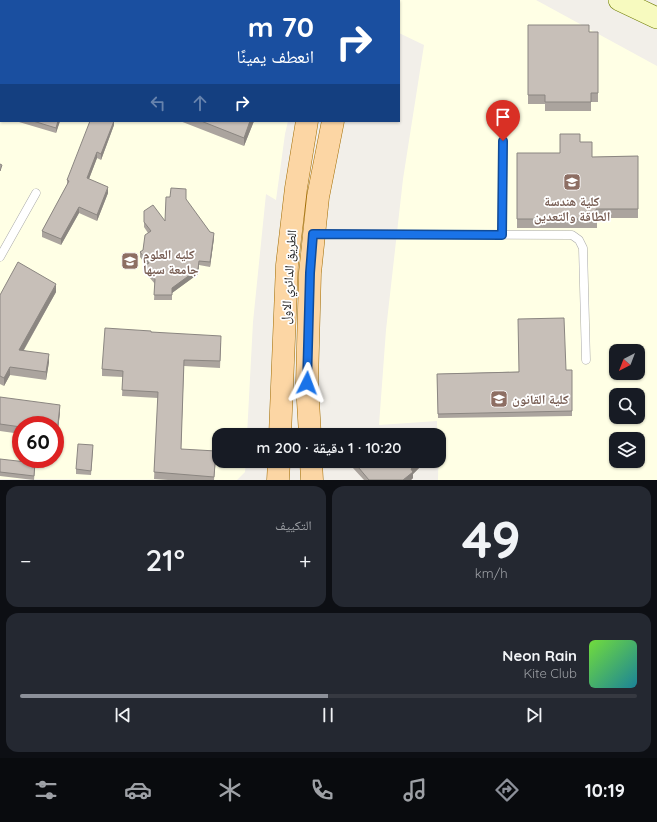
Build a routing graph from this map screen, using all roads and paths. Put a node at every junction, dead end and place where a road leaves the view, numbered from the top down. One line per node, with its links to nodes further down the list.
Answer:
1 (620, 0): 2 (street)
2 (657, 18)
3 (307, 122): 11 (main road, الطريق الدائري الاول)
4 (332, 122): 7 (main road, الطريق الدائري الاول)
5 (503, 141): 8 (lane)
6 (36, 193): 9 (lane)
7 (313, 234): 8 (lane); 12 (main road, الطريق الدائري الاول)
8 (502, 235): 10 (lane)
9 (0, 257)
10 (586, 360)
11 (280, 428)
12 (310, 428)
13 (279, 468): 15 (main road)
14 (311, 468): 16 (main road)
15 (278, 480)
16 (312, 480)

